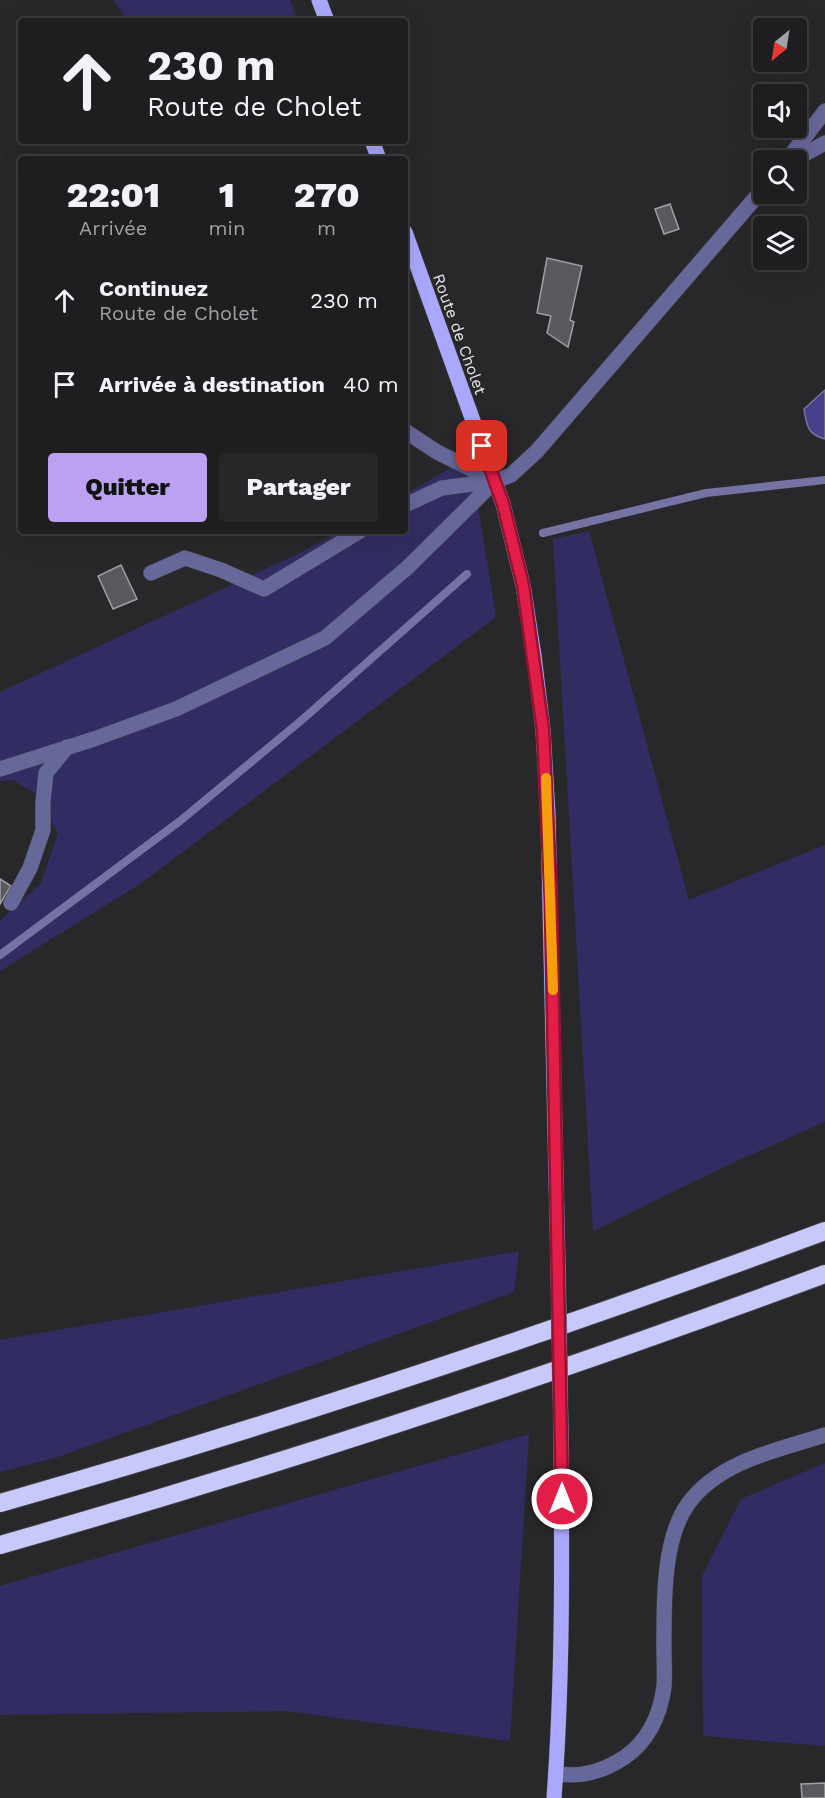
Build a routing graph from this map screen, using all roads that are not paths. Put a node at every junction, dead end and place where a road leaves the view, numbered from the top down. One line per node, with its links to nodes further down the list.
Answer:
1 (319, 0): 2 (main road)
2 (326, 18)
3 (825, 111): 5 (street)
4 (825, 144): 6 (street)
5 (795, 150)
6 (807, 153)
7 (753, 201): 10 (street)
8 (408, 240): 10 (main road, Route de Cholet)
9 (408, 433): 10 (street)
10 (495, 481): 11 (street); 14 (street); 22 (main road, Route de Cholet, bridge)
11 (408, 504)
12 (355, 534): 13 (street)
13 (151, 573)
14 (67, 747): 15 (street); 16 (street)
15 (0, 769)
16 (11, 903)
17 (825, 1231): 20 (highway)
18 (825, 1274): 21 (highway)
19 (825, 1435): 22 (street)
20 (0, 1503)
21 (0, 1545)
22 (556, 1774): 23 (main road, Route de Cholet)
23 (554, 1798)

